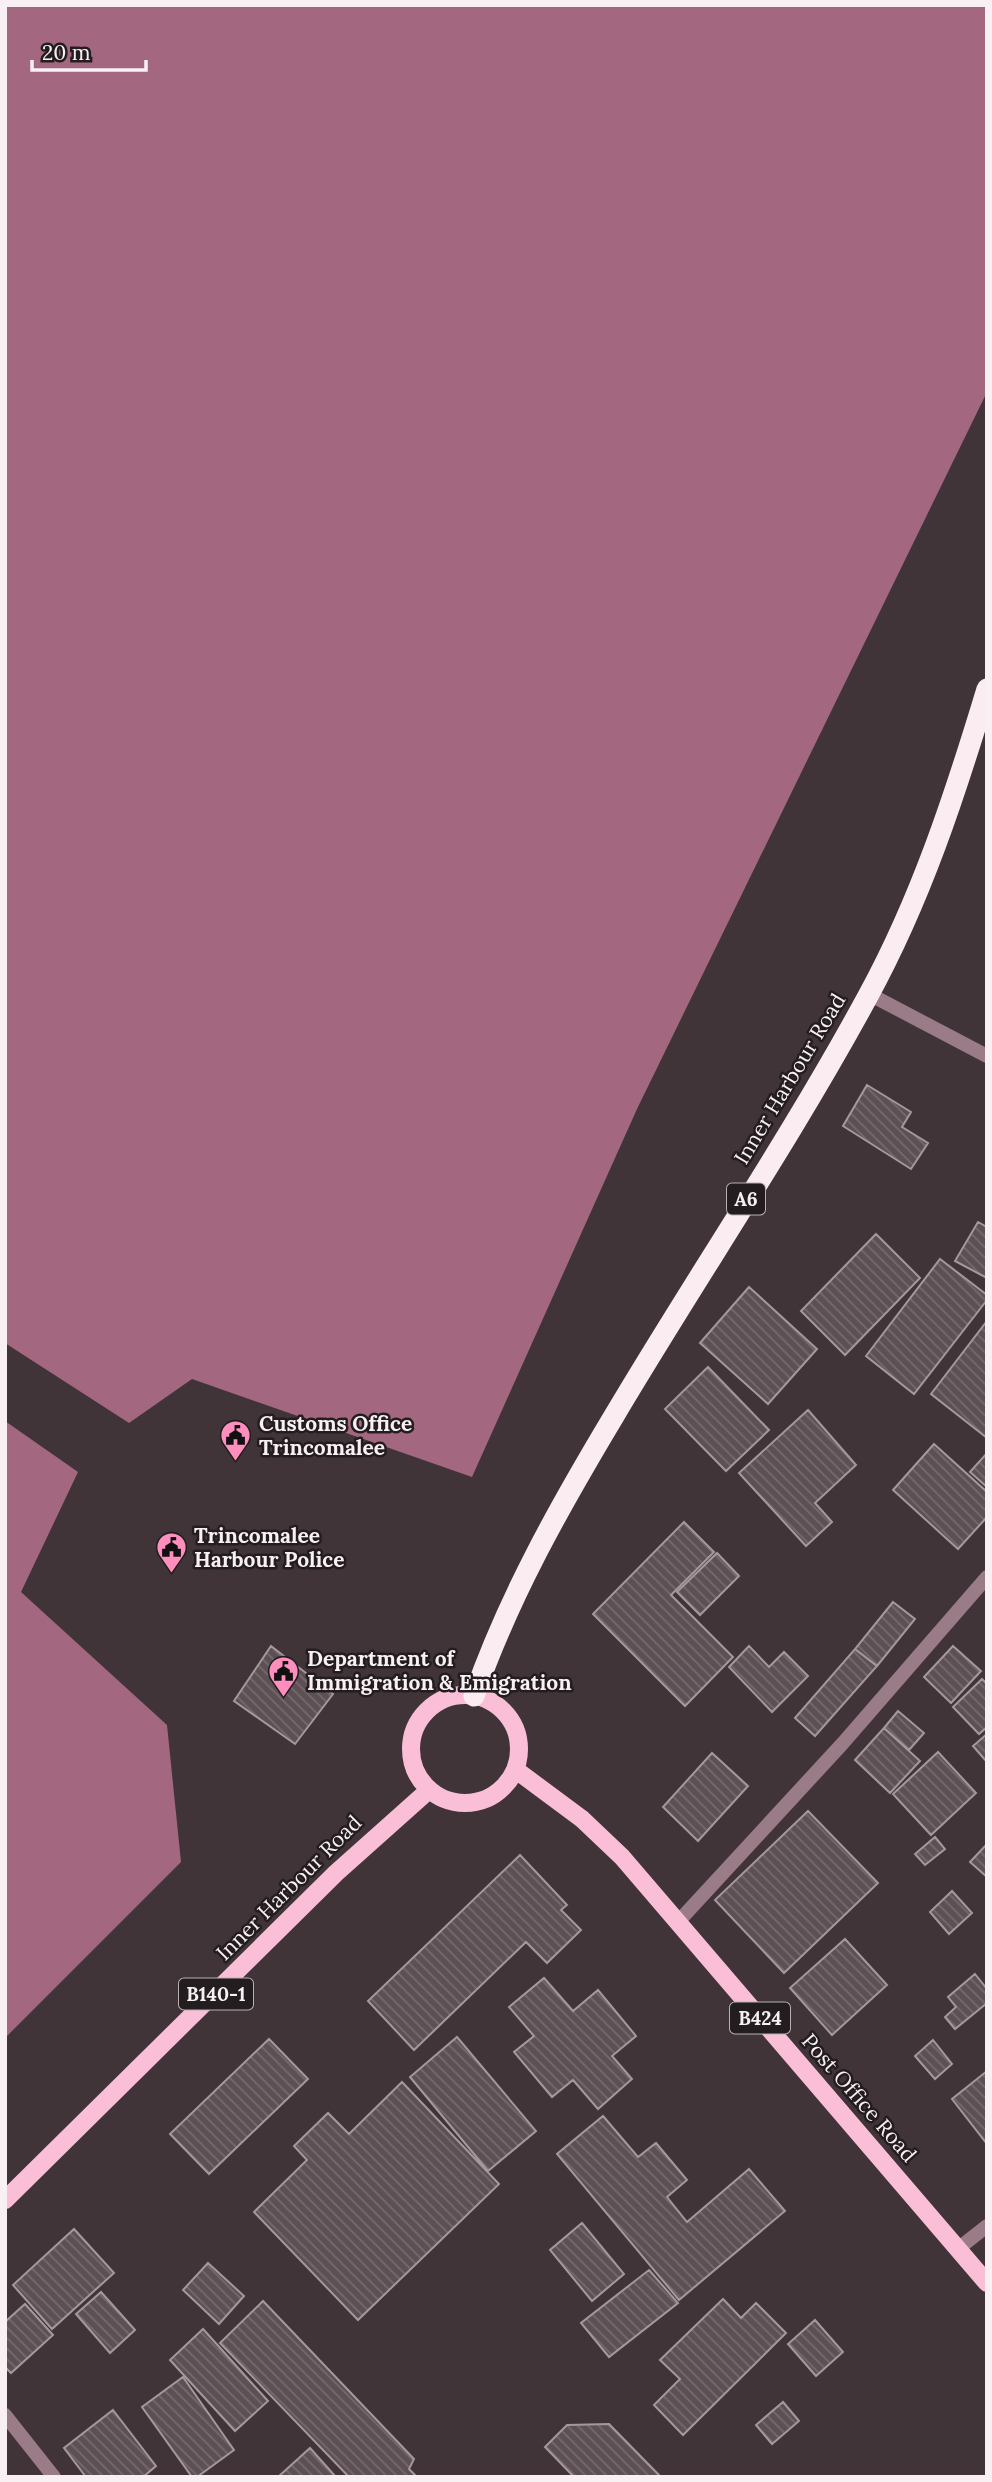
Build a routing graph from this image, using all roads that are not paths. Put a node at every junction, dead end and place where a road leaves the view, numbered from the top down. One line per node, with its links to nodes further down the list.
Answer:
1 (987, 689): 2 (highway, Inner Harbour Road / A6)
2 (869, 994): 3 (street); 5 (highway, Inner Harbour Road / A6)
3 (987, 1056)
4 (987, 1577): 8 (street)
5 (474, 1696): 6 (main road); 7 (main road)
6 (516, 1770): 7 (main road); 8 (main road, Post Office Road / B424)
7 (429, 1790): 9 (main road, Inner Harbour Road / B140-1)
8 (678, 1922): 11 (main road, Post Office Road / B424)
9 (5, 2200)
10 (987, 2226): 11 (street)
11 (959, 2248): 12 (main road, Post Office Road / B424)
12 (987, 2283)
13 (5, 2415): 14 (street)
14 (54, 2477)

